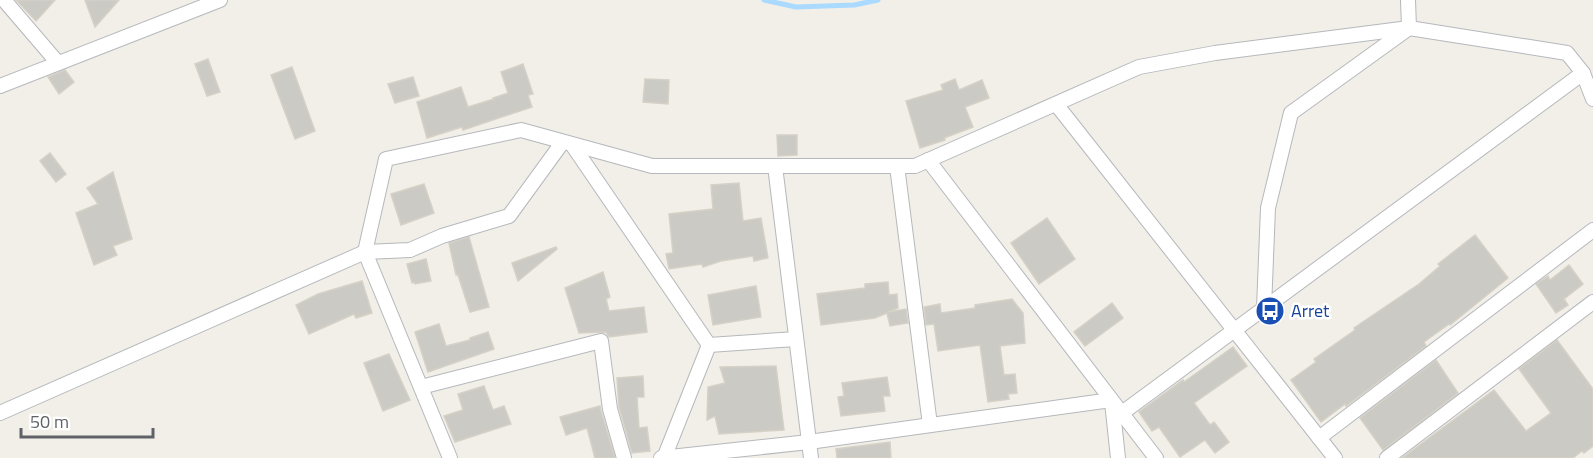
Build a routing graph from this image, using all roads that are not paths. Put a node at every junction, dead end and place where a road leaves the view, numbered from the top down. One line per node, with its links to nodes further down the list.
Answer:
1 (4, 0): 5 (street)
2 (220, 0): 5 (street)
3 (1408, 0): 4 (street)
4 (1409, 28): 6 (street); 9 (street); 17 (street)
5 (58, 63): 7 (street)
6 (1583, 73): 8 (street); 17 (street)
7 (0, 86)
8 (1593, 99)
9 (1056, 104): 11 (street); 18 (street)
10 (567, 144): 12 (street); 15 (street); 15 (street); 20 (street)
11 (928, 160): 13 (street); 22 (street)
12 (775, 166): 13 (street); 19 (street)
13 (897, 166): 25 (street)
14 (1593, 230): 26 (street)
15 (365, 252): 21 (street); 23 (street)
16 (1593, 302): 35 (street)
17 (1264, 308): 18 (street)
18 (1234, 330): 24 (street); 26 (street)
19 (796, 339): 20 (street); 27 (street)
20 (709, 345): 30 (street)
21 (421, 387): 28 (street); 29 (street)
22 (1111, 400): 24 (street); 25 (street); 32 (street)
23 (0, 413)
24 (1122, 413): 33 (street)
25 (930, 425): 27 (street)
26 (1319, 438): 34 (street)
27 (809, 442): 30 (street); 31 (street)
28 (450, 458)
29 (624, 458)
30 (663, 458)
31 (811, 458)
32 (1119, 458)
33 (1156, 458)
34 (1335, 458)
35 (1387, 458)

